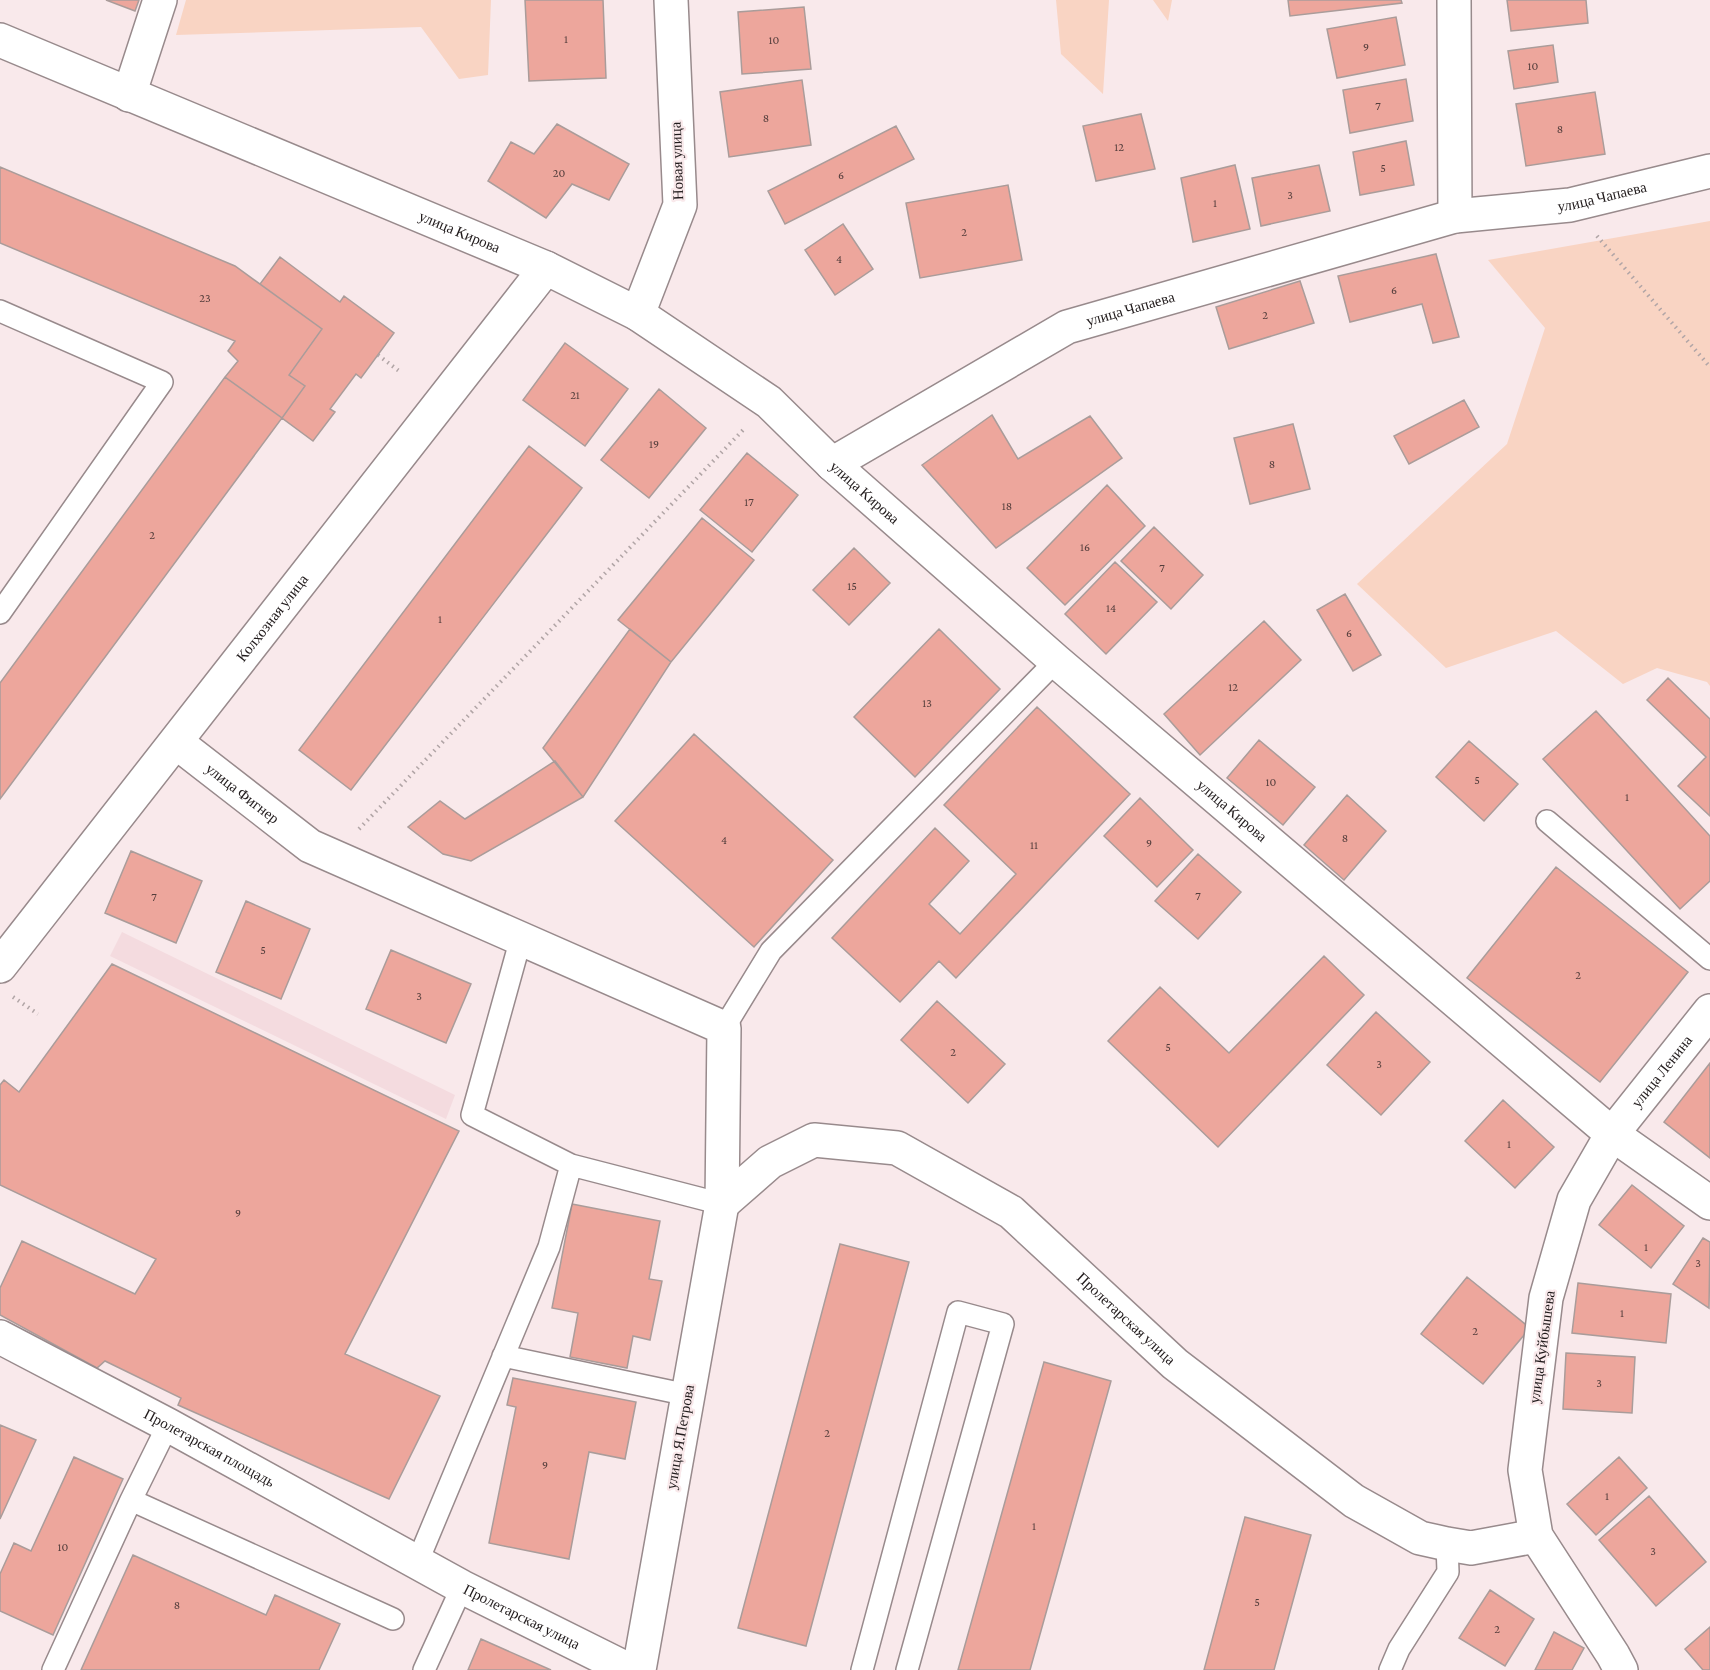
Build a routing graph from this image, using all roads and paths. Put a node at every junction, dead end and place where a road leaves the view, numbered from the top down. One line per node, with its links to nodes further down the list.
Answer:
1 (160, 0): 5 (street)
2 (671, 0): 11 (street, Новая улица)
3 (1454, 0): 8 (street)
4 (0, 40): 5 (street, улица Кирова)
5 (129, 95): 9 (street, улица Кирова)
6 (1710, 171): 7 (street, улица Чапаева)
7 (1570, 205): 8 (street, улица Чапаева); 13 (path)
8 (1455, 216): 16 (street, улица Чапаева)
9 (546, 268): 11 (street, улица Кирова); 19 (street, Колхозная улица)
10 (0, 311): 17 (lane)
11 (638, 314): 15 (street, улица Кирова)
12 (378, 355): 14 (path)
13 (1710, 367)
14 (399, 371)
15 (769, 402): 16 (street, улица Кирова); 21 (path)
16 (832, 464): 18 (street, улица Кирова)
17 (0, 613)
18 (1056, 661): 27 (lane); 28 (street, улица Кирова)
19 (176, 742): 21 (street, улица Фигнер); 24 (street, Колхозная улица)
20 (1547, 821): 23 (lane)
21 (310, 846): 22 (street, улица Фигнер)
22 (520, 938): 27 (street, улица Фигнер); 29 (lane)
23 (1710, 959)
24 (5, 980): 26 (path)
25 (1710, 1011): 28 (street, улица Ленина)
26 (38, 1014)
27 (724, 1028): 31 (street, улица Я.Петрова)
28 (1612, 1134): 30 (street, улица Кирова); 37 (street, улица Куйбышева)
29 (571, 1165): 31 (lane); 33 (lane)
30 (1710, 1203)
31 (722, 1204): 34 (street, улица Я.Петрова); 38 (street, Пролетарская улица)
32 (0, 1337): 35 (street, Пролетарская площадь)
33 (503, 1356): 34 (lane); 39 (lane)
34 (688, 1395): 45 (street, улица Я.Петрова)
35 (168, 1425): 36 (lane); 39 (street, Пролетарская площадь)
36 (130, 1500): 41 (lane); 42 (lane)
37 (1536, 1536): 38 (street, Пролетарская улица); 49 (street)
38 (1447, 1544): 48 (lane)
39 (417, 1563): 40 (street, Пролетарская улица)
40 (462, 1587): 43 (lane); 44 (street, Пролетарская улица)
41 (393, 1619)
42 (53, 1670)
43 (424, 1670)
44 (629, 1670)
45 (639, 1670)
46 (862, 1670): 47 (lane)
47 (907, 1670)
48 (1390, 1670)
49 (1621, 1670)

